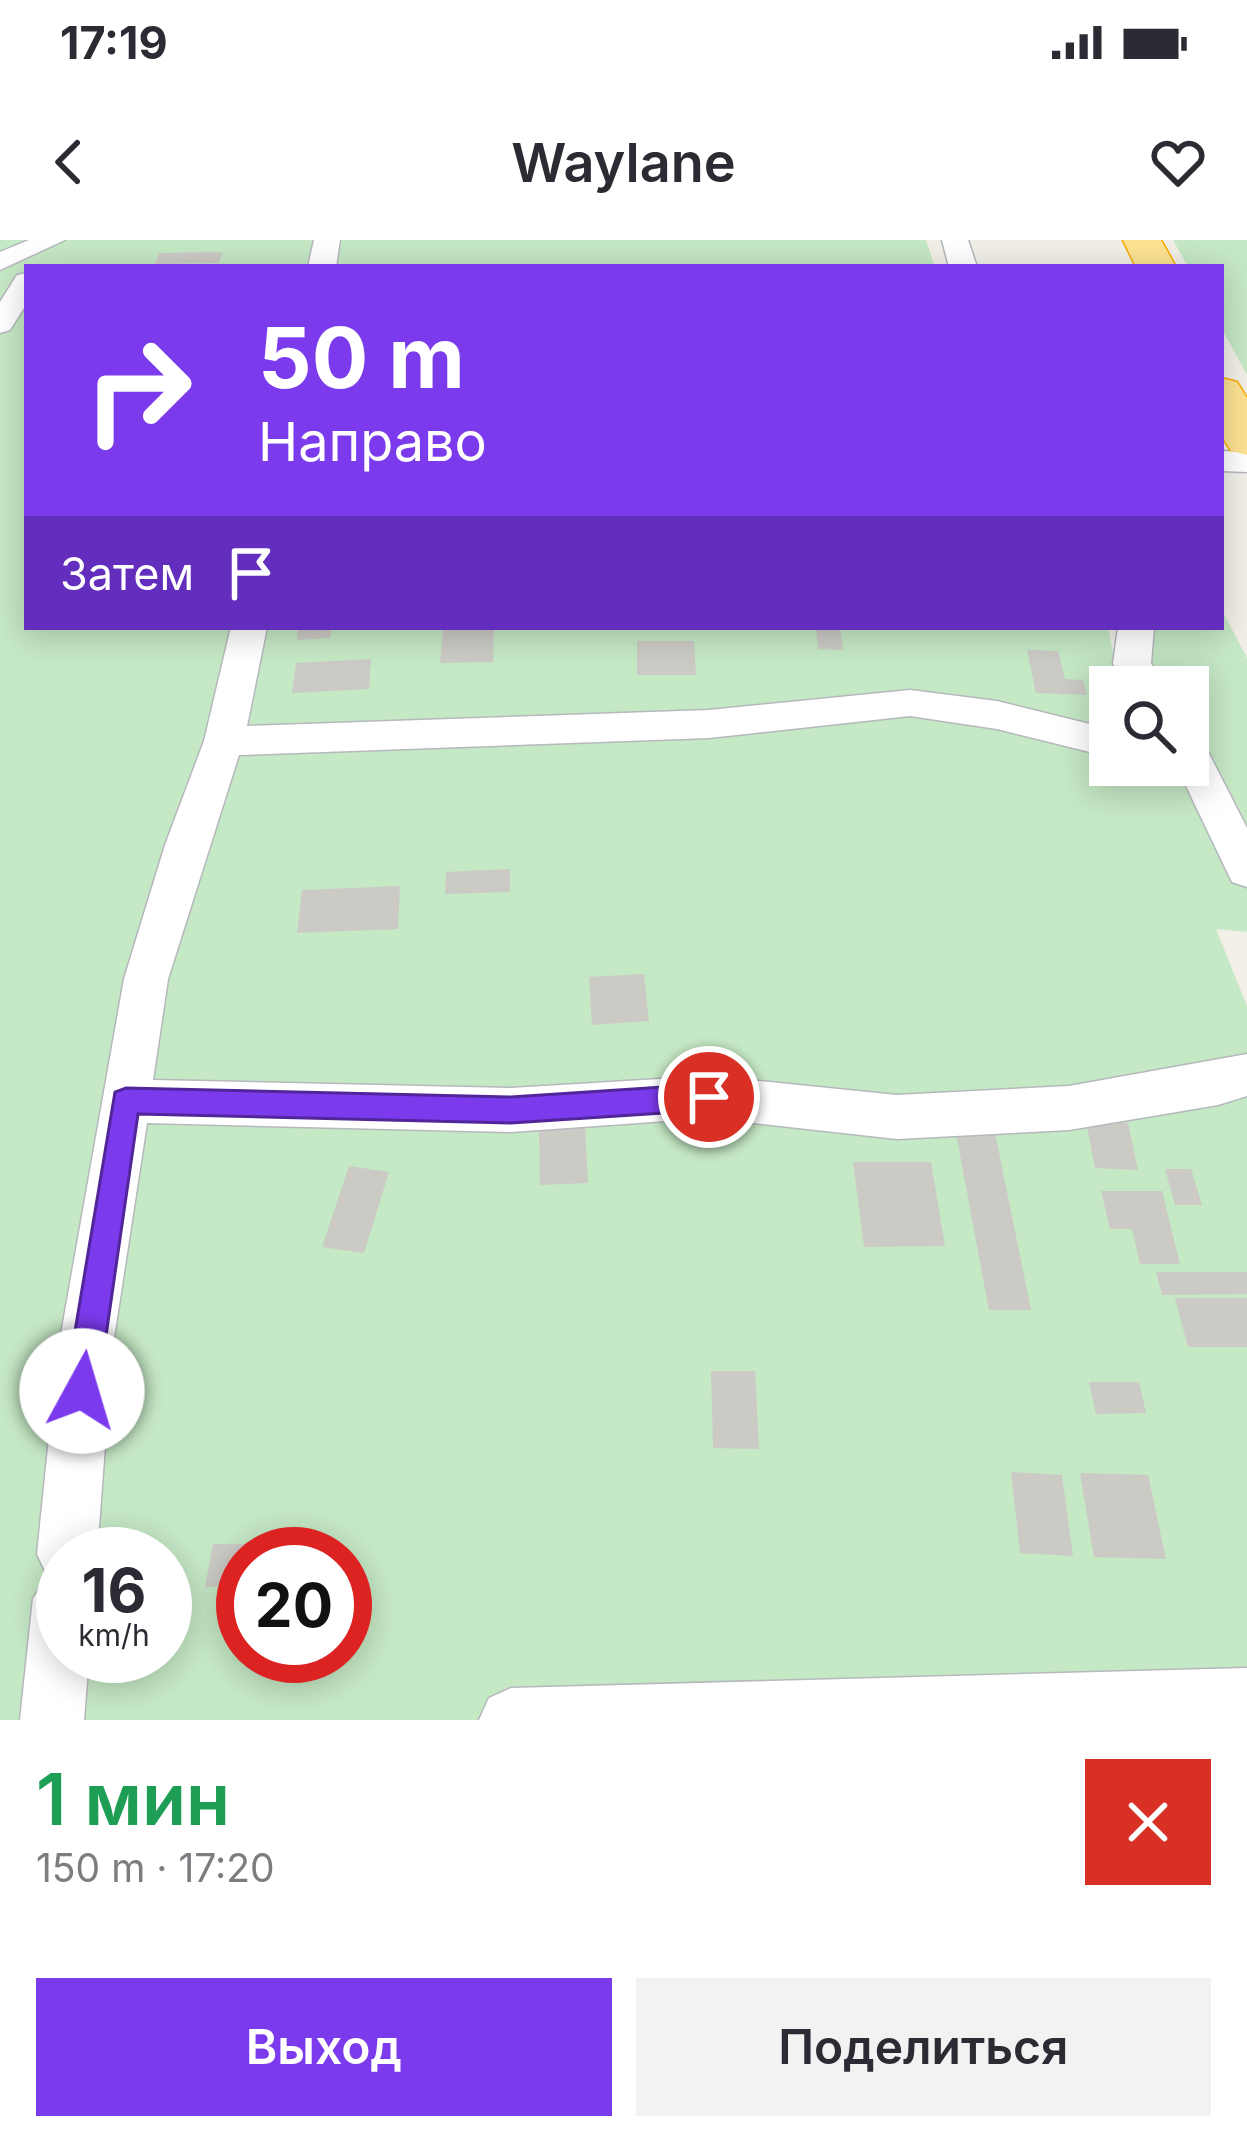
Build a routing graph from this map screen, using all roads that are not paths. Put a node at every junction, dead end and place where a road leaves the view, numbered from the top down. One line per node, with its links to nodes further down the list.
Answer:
1 (56, 240): 2 (lane)
2 (0, 262)
3 (24, 285): 4 (lane)
4 (0, 324)
5 (1224, 397): 6 (highway)
6 (1247, 441)
7 (248, 630): 11 (lane)
8 (1136, 630): 9 (lane)
9 (1133, 666)
10 (1089, 738): 11 (lane)
11 (224, 741): 15 (lane)
12 (1205, 786): 13 (lane)
13 (1247, 870)
14 (1247, 1075): 15 (lane)
15 (126, 1101): 16 (lane)
16 (69, 1527)
17 (55, 1683): 19 (lane)
18 (1247, 1700): 20 (lane)
19 (52, 1720)
20 (511, 1720)

